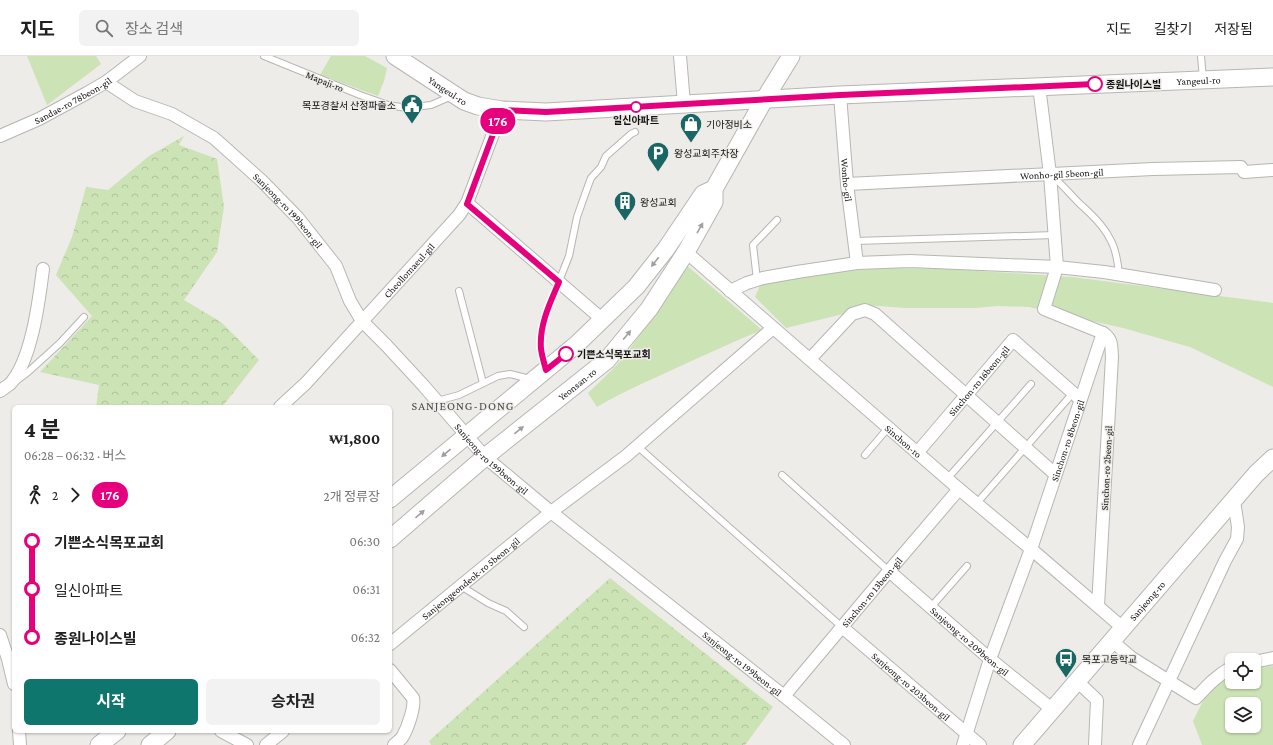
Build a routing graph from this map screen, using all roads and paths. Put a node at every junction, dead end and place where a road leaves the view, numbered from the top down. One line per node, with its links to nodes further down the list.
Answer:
1 (140, 56): 9 (street, Sandae-ro 78beon-gil)
2 (264, 56): 11 (lane, Mapaji-ro)
3 (395, 56): 11 (street, Yangeul-ro)
4 (680, 56): 14 (street)
5 (791, 56): 13 (street, Yeonsan-ro)
6 (1201, 56): 8 (lane)
7 (1273, 77): 8 (street, Yangeul-ro)
8 (1203, 80): 10 (street, Yangeul-ro)
9 (106, 82): 17 (street, Sandae-ro 78beon-gil); 38 (street, Sanjeong-ro 199beon-gil)
10 (1039, 86): 12 (street, Yangeul-ro); 19 (street)
11 (455, 95): 15 (street, Yangeul-ro)
12 (840, 95): 13 (street, Yangeul-ro); 20 (street, Wonho-gil)
13 (764, 100): 14 (street, Yangeul-ro); 21 (street, Yeonsan-ro)
14 (684, 104): 15 (street, Yangeul-ro)
15 (502, 110): 22 (street, Cheollomaeul-gil)
16 (635, 132): 32 (lane)
17 (0, 136)
18 (1273, 170): 19 (street, Wonho-gil 5beon-gil)
19 (1050, 174): 20 (street, Wonho-gil 5beon-gil); 24 (street); 30 (lane)
20 (847, 184): 25 (street, Wonho-gil)
21 (714, 190): 26 (street, Yeonsan-ro, one-way to 21); 37 (street, Yeonsan-ro, one-way to 37)
22 (467, 204): 32 (street); 38 (street, Cheollomaeul-gil)
23 (777, 220): 31 (lane)
24 (1055, 235): 25 (lane); 28 (street)
25 (854, 241): 27 (street, Wonho-gil)
26 (686, 252): 35 (street, Sinchon-ro); 57 (street, Yeonsan-ro, one-way to 26)
27 (857, 263): 28 (street); 31 (street)
28 (1057, 267): 30 (street); 40 (street)
29 (43, 269): 45 (street)
30 (1119, 275): 33 (street)
31 (757, 280): 35 (street)
32 (559, 282): 37 (street); 42 (lane)
33 (1216, 290)
34 (459, 291): 43 (lane)
35 (730, 291): 39 (street, Sinchon-ro)
36 (84, 317): 45 (lane)
37 (603, 320): 42 (street, Yeonsan-ro)
38 (362, 321): 48 (street, Sanjeong-ro 199beon-gil); 49 (street, Cheollomaeul-gil)
39 (773, 328): 41 (street, Sinchon-ro); 53 (street, Sanjeongeondeok-ro 5beon-gil)
40 (1104, 333): 47 (street, Sinchon-ro 8beon-gil); 72 (street, Sinchon-ro 2beon-gil)
41 (810, 359): 46 (street); 51 (street, Sinchon-ro)
42 (539, 375): 43 (lane); 52 (street, Yeonsan-ro)
43 (484, 383): 48 (lane)
44 (1031, 384): 50 (lane)
45 (5, 388)
46 (967, 395): 47 (street, Sinchon-ro 16beon-gil); 50 (street); 55 (street, Sinchon-ro 16beon-gil)
47 (1077, 396): 54 (lane); 59 (street, Sinchon-ro 8beon-gil)
48 (437, 401): 52 (street, Sanjeong-ro 199beon-gil)
49 (282, 405)
50 (998, 422): 54 (street); 61 (lane)
51 (888, 428): 55 (street, Sinchon-ro); 56 (lane)
52 (466, 436): 57 (street, Sanjeong-ro 199beon-gil); 63 (street, Yeonsan-ro, one-way to 63)
53 (637, 446): 66 (street, Sanjeongeondeok-ro 5beon-gil); 75 (lane)
54 (1026, 447): 59 (street); 65 (lane)
55 (918, 453): 61 (street, Sinchon-ro)
56 (865, 455)
57 (485, 457): 66 (street, Sanjeong-ro 199beon-gil); 67 (street, Yeonsan-ro, one-way to 57)
58 (1273, 458): 64 (street, Sanjeong-ro)
59 (1055, 474): 68 (street, Sinchon-ro 8beon-gil)
60 (782, 475): 70 (lane)
61 (947, 479): 62 (street, Sinchon-ro)
62 (959, 490): 65 (street, Sinchon-ro); 70 (street, Sinchon-ro 13beon-gil)
63 (392, 497)
64 (1234, 501): 76 (street, Sanjeong-ro); 86 (street)
65 (976, 504): 68 (street, Sinchon-ro)
66 (551, 512): 71 (street, Sanjeongeondeok-ro 5beon-gil); 87 (street, Sanjeong-ro 199beon-gil)
67 (392, 537)
68 (1031, 549): 72 (street, Sinchon-ro); 80 (street, Sinchon-ro 8beon-gil)
69 (967, 566): 73 (lane)
70 (888, 570): 73 (street, Sanjeong-ro 209beon-gil); 75 (street, Sinchon-ro 13beon-gil)
71 (461, 586): 74 (lane); 78 (street, Sanjeongeondeok-ro 5beon-gil)
72 (1098, 606): 76 (street, Sinchon-ro)
73 (930, 607): 80 (street, Sanjeong-ro 209beon-gil)
74 (524, 626)
75 (842, 627): 87 (street, Sinchon-ro 13beon-gil); 94 (street, Sanjeong-ro 203beon-gil)
76 (1118, 635): 85 (street, Sanjeong-ro); 86 (street, Sinchon-ro)
77 (1, 640): 84 (street)
78 (392, 642)
79 (1273, 658): 81 (street)
80 (990, 659): 88 (street, Sanjeong-ro 209beon-gil); 94 (street, Sinchon-ro 8beon-gil)
81 (1261, 661)
82 (1225, 671): 86 (street, Sinchon-ro)
83 (392, 672): 95 (street)
84 (12, 676)
85 (1077, 681): 88 (street, Sanjeong-ro); 105 (street)
86 (1169, 681): 106 (street)
87 (784, 696): 101 (street, Sanjeong-ro 199beon-gil)
88 (1053, 710): 104 (street, Sanjeong-ro)
89 (19, 733): 96 (street)
90 (114, 733): 97 (street)
91 (165, 733): 98 (street)
92 (226, 733): 99 (street)
93 (281, 733): 100 (street)
94 (966, 733): 102 (street, Sinchon-ro 8beon-gil); 103 (street, Sanjeong-ro 203beon-gil)
95 (398, 741)
96 (20, 745)
97 (99, 745)
98 (150, 745)
99 (247, 745)
100 (266, 745)
101 (844, 745)
102 (963, 745)
103 (980, 745)
104 (1022, 745)
105 (1095, 745)
106 (1139, 745)

